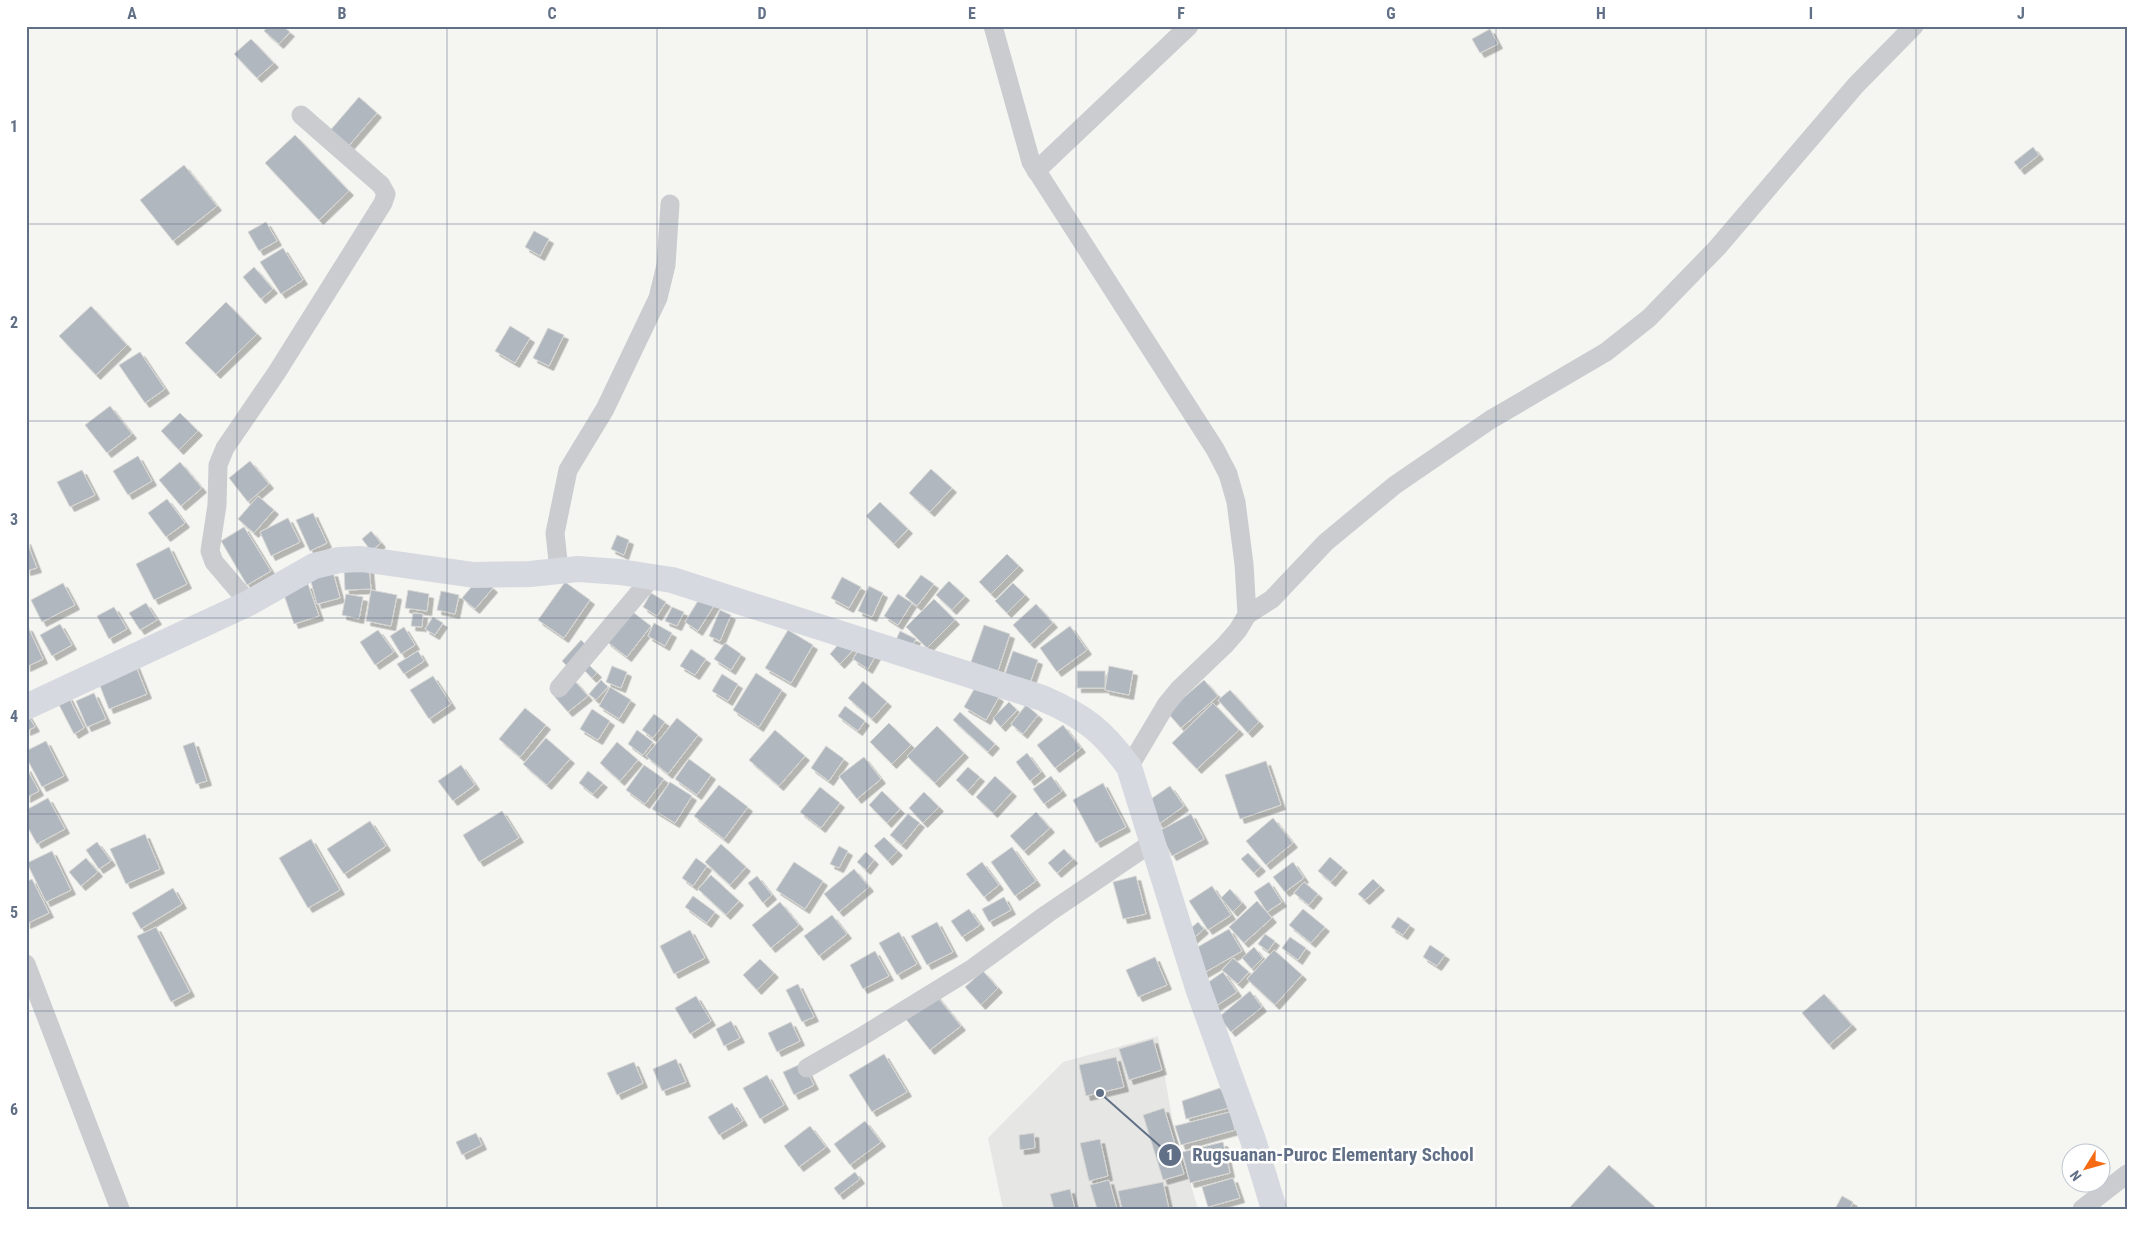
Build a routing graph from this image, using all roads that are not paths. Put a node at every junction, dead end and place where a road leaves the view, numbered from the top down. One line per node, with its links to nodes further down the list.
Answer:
1 (993, 26): 5 (street)
2 (1189, 26): 5 (street)
3 (1914, 26): 10 (street)
4 (301, 115): 9 (street)
5 (1036, 171): 10 (street)
6 (670, 204): 7 (street)
7 (559, 570): 8 (street); 9 (street)
8 (653, 576): 11 (street); 13 (street)
9 (249, 603): 12 (street)
10 (1247, 615): 13 (street)
11 (559, 688)
12 (26, 707)
13 (1129, 768): 14 (street)
14 (1153, 842): 16 (street); 19 (street)
15 (26, 964): 18 (street)
16 (807, 1068)
17 (2127, 1174): 20 (street)
18 (120, 1209)
19 (1274, 1209)
20 (2082, 1209)

